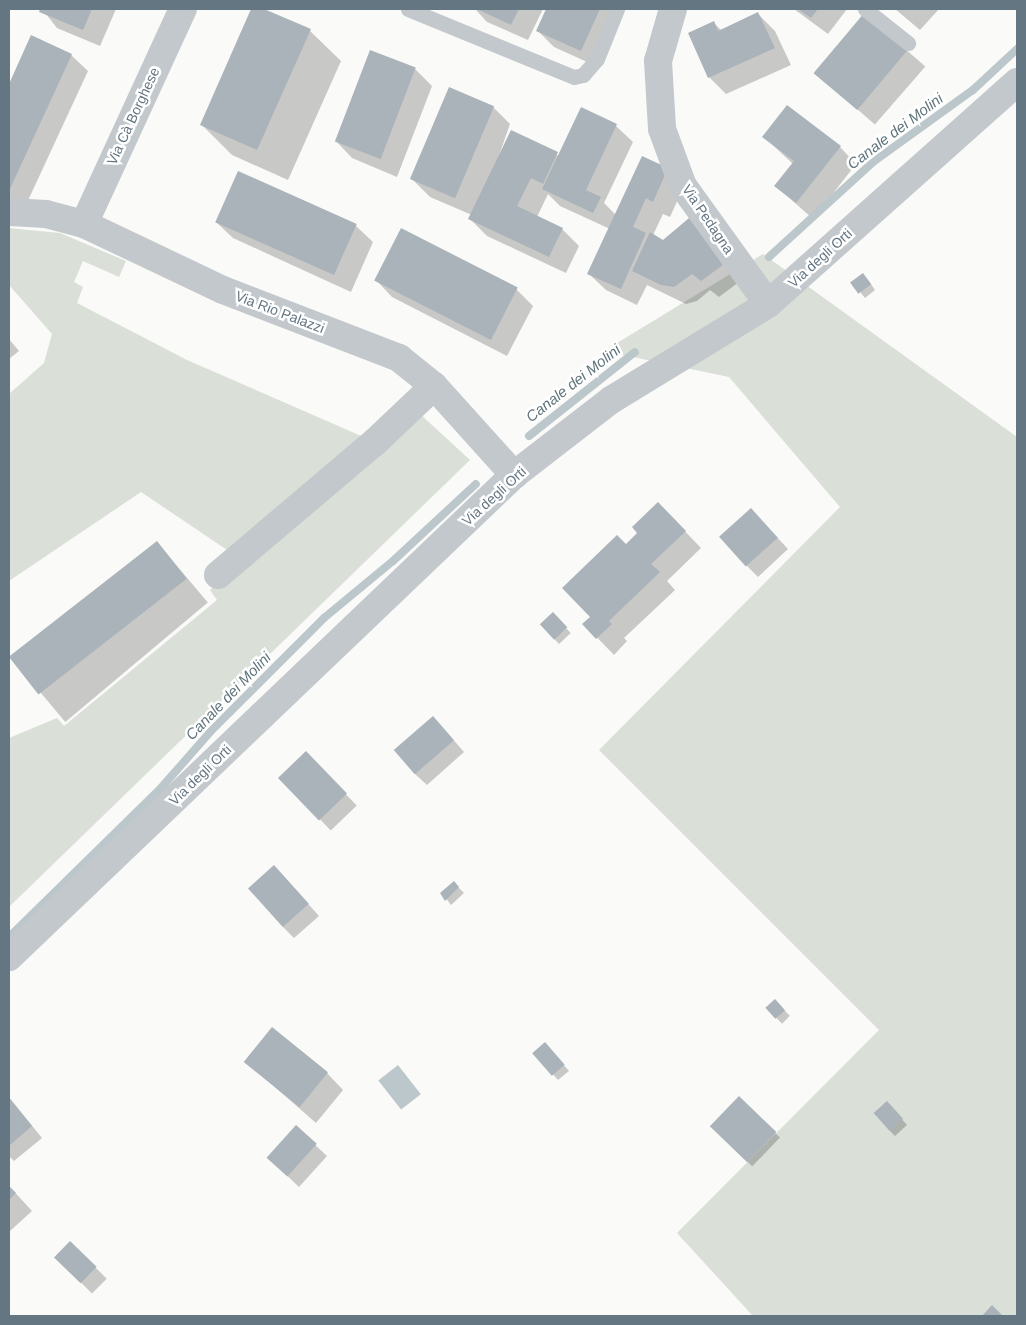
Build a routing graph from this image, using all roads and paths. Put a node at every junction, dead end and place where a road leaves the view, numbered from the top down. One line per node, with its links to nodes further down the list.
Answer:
1 (183, 9): 9 (street, Via Cà Borghese)
2 (408, 9): 3 (lane)
3 (617, 9)
4 (673, 9): 10 (street, Via Pedagna)
5 (865, 9): 6 (lane)
6 (908, 43)
7 (1017, 82): 10 (street, Via degli Orti)
8 (9, 212): 9 (street, Via Rio Palazzi)
9 (84, 224): 11 (street, Via Rio Palazzi)
10 (768, 304): 12 (street, Via degli Orti)
11 (434, 386): 12 (street, Via Rio Palazzi); 13 (street)
12 (514, 475): 14 (street, Via degli Orti)
13 (218, 575)
14 (9, 957)

